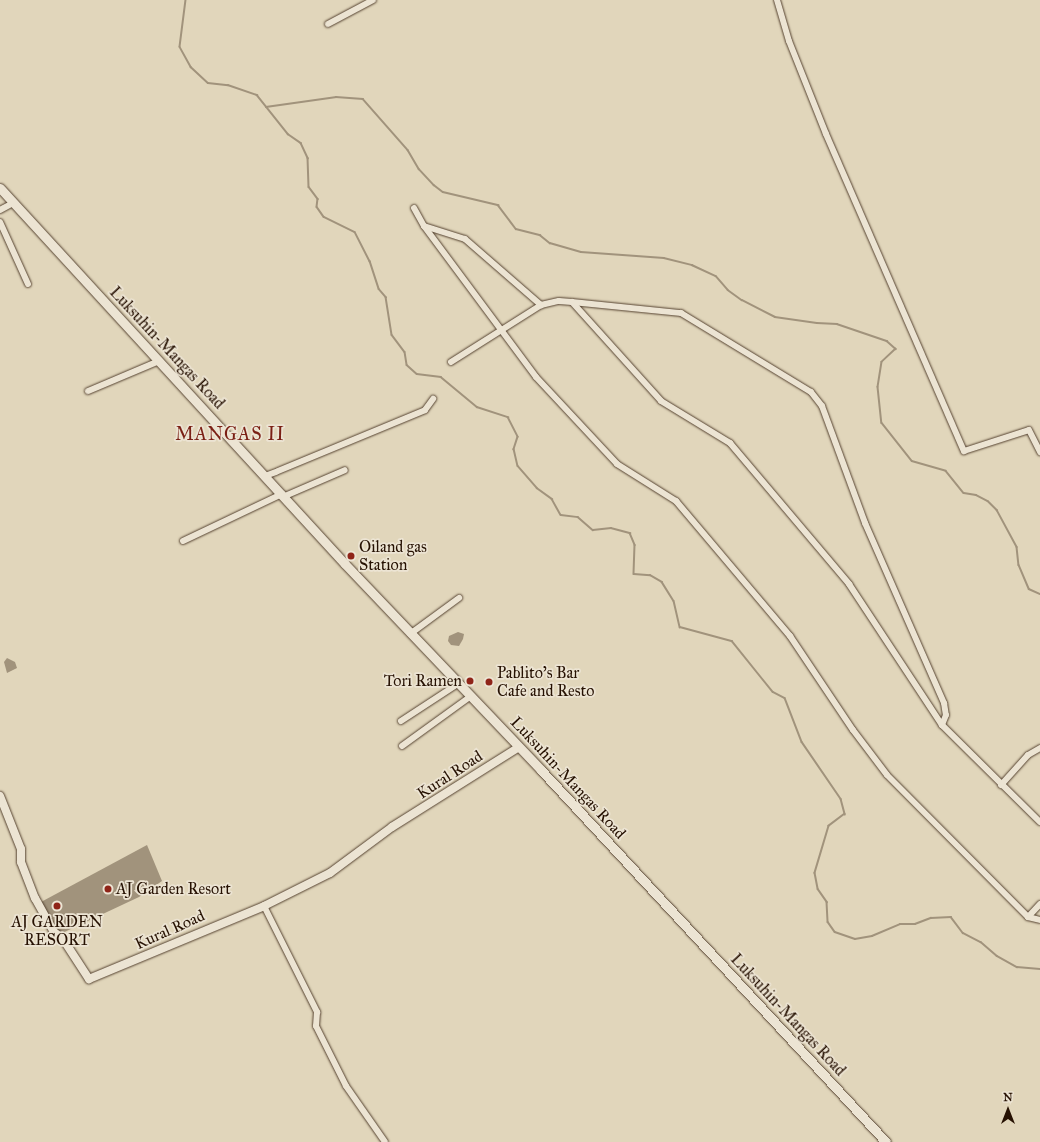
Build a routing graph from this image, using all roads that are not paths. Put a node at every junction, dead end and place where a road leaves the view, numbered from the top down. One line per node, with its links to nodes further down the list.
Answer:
1 (373, 0): 3 (street)
2 (777, 0): 18 (street)
3 (328, 24)
4 (0, 188): 5 (main road, Luksuhin-Mangas Road)
5 (13, 203): 7 (street); 14 (main road, Luksuhin-Mangas Road)
6 (414, 208): 9 (street)
7 (0, 210)
8 (0, 222): 10 (street)
9 (424, 226): 12 (street); 13 (street)
10 (28, 284)
11 (572, 302): 12 (street); 28 (street); 28 (street)
12 (541, 305): 13 (street)
13 (502, 332): 15 (street); 37 (street)
14 (160, 361): 16 (street); 20 (main road, Luksuhin-Mangas Road)
15 (451, 362)
16 (88, 391)
17 (433, 399): 20 (street)
18 (1040, 452)
19 (345, 470): 21 (street)
20 (265, 476): 21 (main road, Luksuhin-Mangas Road)
21 (284, 495): 22 (street); 24 (main road, Luksuhin-Mangas Road)
22 (183, 541)
23 (459, 598): 24 (street)
24 (410, 634): 25 (main road, Luksuhin-Mangas Road)
25 (459, 683): 26 (main road, Luksuhin-Mangas Road); 27 (street)
26 (472, 696): 29 (street); 30 (main road, Luksuhin-Mangas Road)
27 (401, 721)
28 (942, 725): 32 (street)
29 (402, 746)
30 (519, 747): 36 (street, Kural Road); 40 (main road, Luksuhin-Mangas Road)
31 (1040, 748): 32 (street)
32 (1001, 785): 34 (street)
33 (0, 796): 36 (street, Kural Road)
34 (1040, 822)
35 (1040, 904): 37 (street)
36 (264, 906): 39 (street)
37 (1028, 917): 38 (street)
38 (1040, 920)
39 (385, 1142)
40 (886, 1142)

